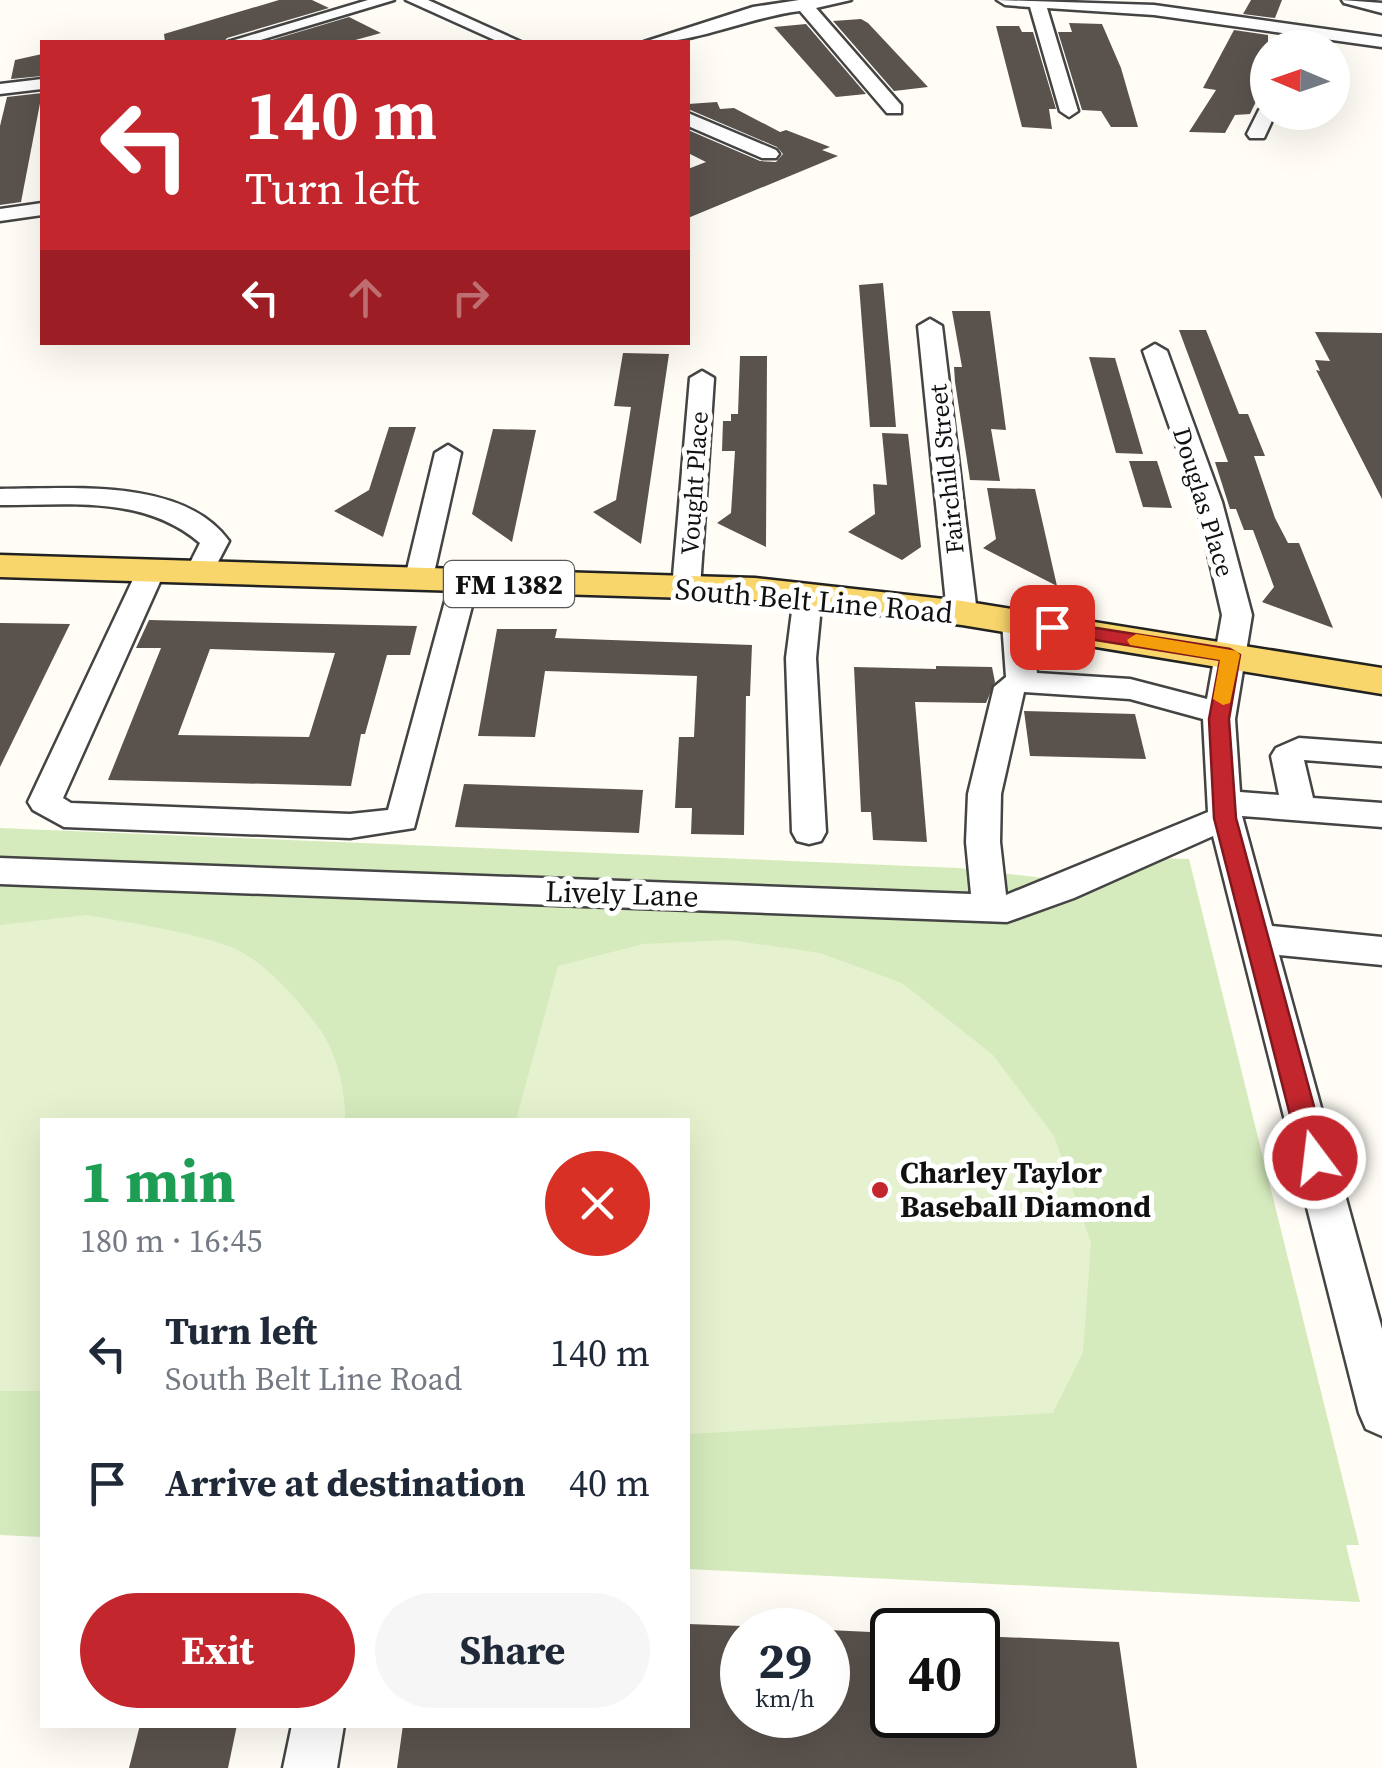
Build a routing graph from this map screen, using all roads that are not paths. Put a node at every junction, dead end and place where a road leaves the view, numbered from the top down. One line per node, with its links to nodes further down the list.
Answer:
1 (386, 0): 11 (street)
2 (414, 0): 12 (street)
3 (843, 0): 7 (street)
4 (1005, 0): 6 (street)
5 (1350, 0): 9 (street)
6 (1037, 1): 8 (street); 18 (street)
7 (803, 4): 13 (street); 17 (street)
8 (1159, 5): 10 (street)
9 (1382, 8)
10 (1302, 28): 14 (street)
11 (243, 40)
12 (507, 40)
13 (660, 40)
14 (1382, 42)
15 (40, 84): 16 (street)
16 (0, 90)
17 (894, 109)
18 (1070, 111)
19 (690, 120): 22 (street)
20 (1259, 130): 21 (street)
21 (1257, 134)
22 (769, 154)
23 (40, 209): 24 (street)
24 (0, 215)
25 (930, 326): 37 (street, Fairchild Street)
26 (1155, 351): 39 (street, Douglas Place)
27 (702, 378): 35 (street, Vought Place)
28 (448, 453): 33 (street)
29 (0, 497): 32 (street)
30 (0, 566): 31 (main road, South Belt Line Road / FM 1382)
31 (150, 573): 32 (main road, South Belt Line Road / FM 1382); 34 (street)
32 (198, 574): 33 (main road, South Belt Line Road / FM 1382)
33 (418, 582): 34 (main road, South Belt Line Road / FM 1382)
34 (464, 583): 35 (main road, South Belt Line Road / FM 1382)
35 (686, 588): 36 (main road, South Belt Line Road / FM 1382)
36 (808, 596): 37 (main road, South Belt Line Road / FM 1382); 47 (street)
37 (962, 612): 38 (main road, South Belt Line Road / FM 1382)
38 (1017, 622): 39 (main road, South Belt Line Road / FM 1382); 40 (street)
39 (1230, 655): 41 (main road, South Belt Line Road / FM 1382); 42 (street, Douglas Place)
40 (1022, 682): 42 (street); 49 (street)
41 (1382, 682)
42 (1220, 713): 45 (street, Douglas Place)
43 (1382, 754): 44 (street)
44 (1299, 808): 45 (street); 46 (street)
45 (1225, 811): 49 (street, Lively Lane); 50 (street, Douglas Place)
46 (1382, 815)
47 (809, 832)
48 (0, 871): 49 (street, Lively Lane)
49 (990, 908)
50 (1257, 939): 51 (street); 52 (street, Douglas Place)
51 (1382, 951)
52 (1382, 1413)
53 (317, 1728): 54 (street)
54 (310, 1768)

